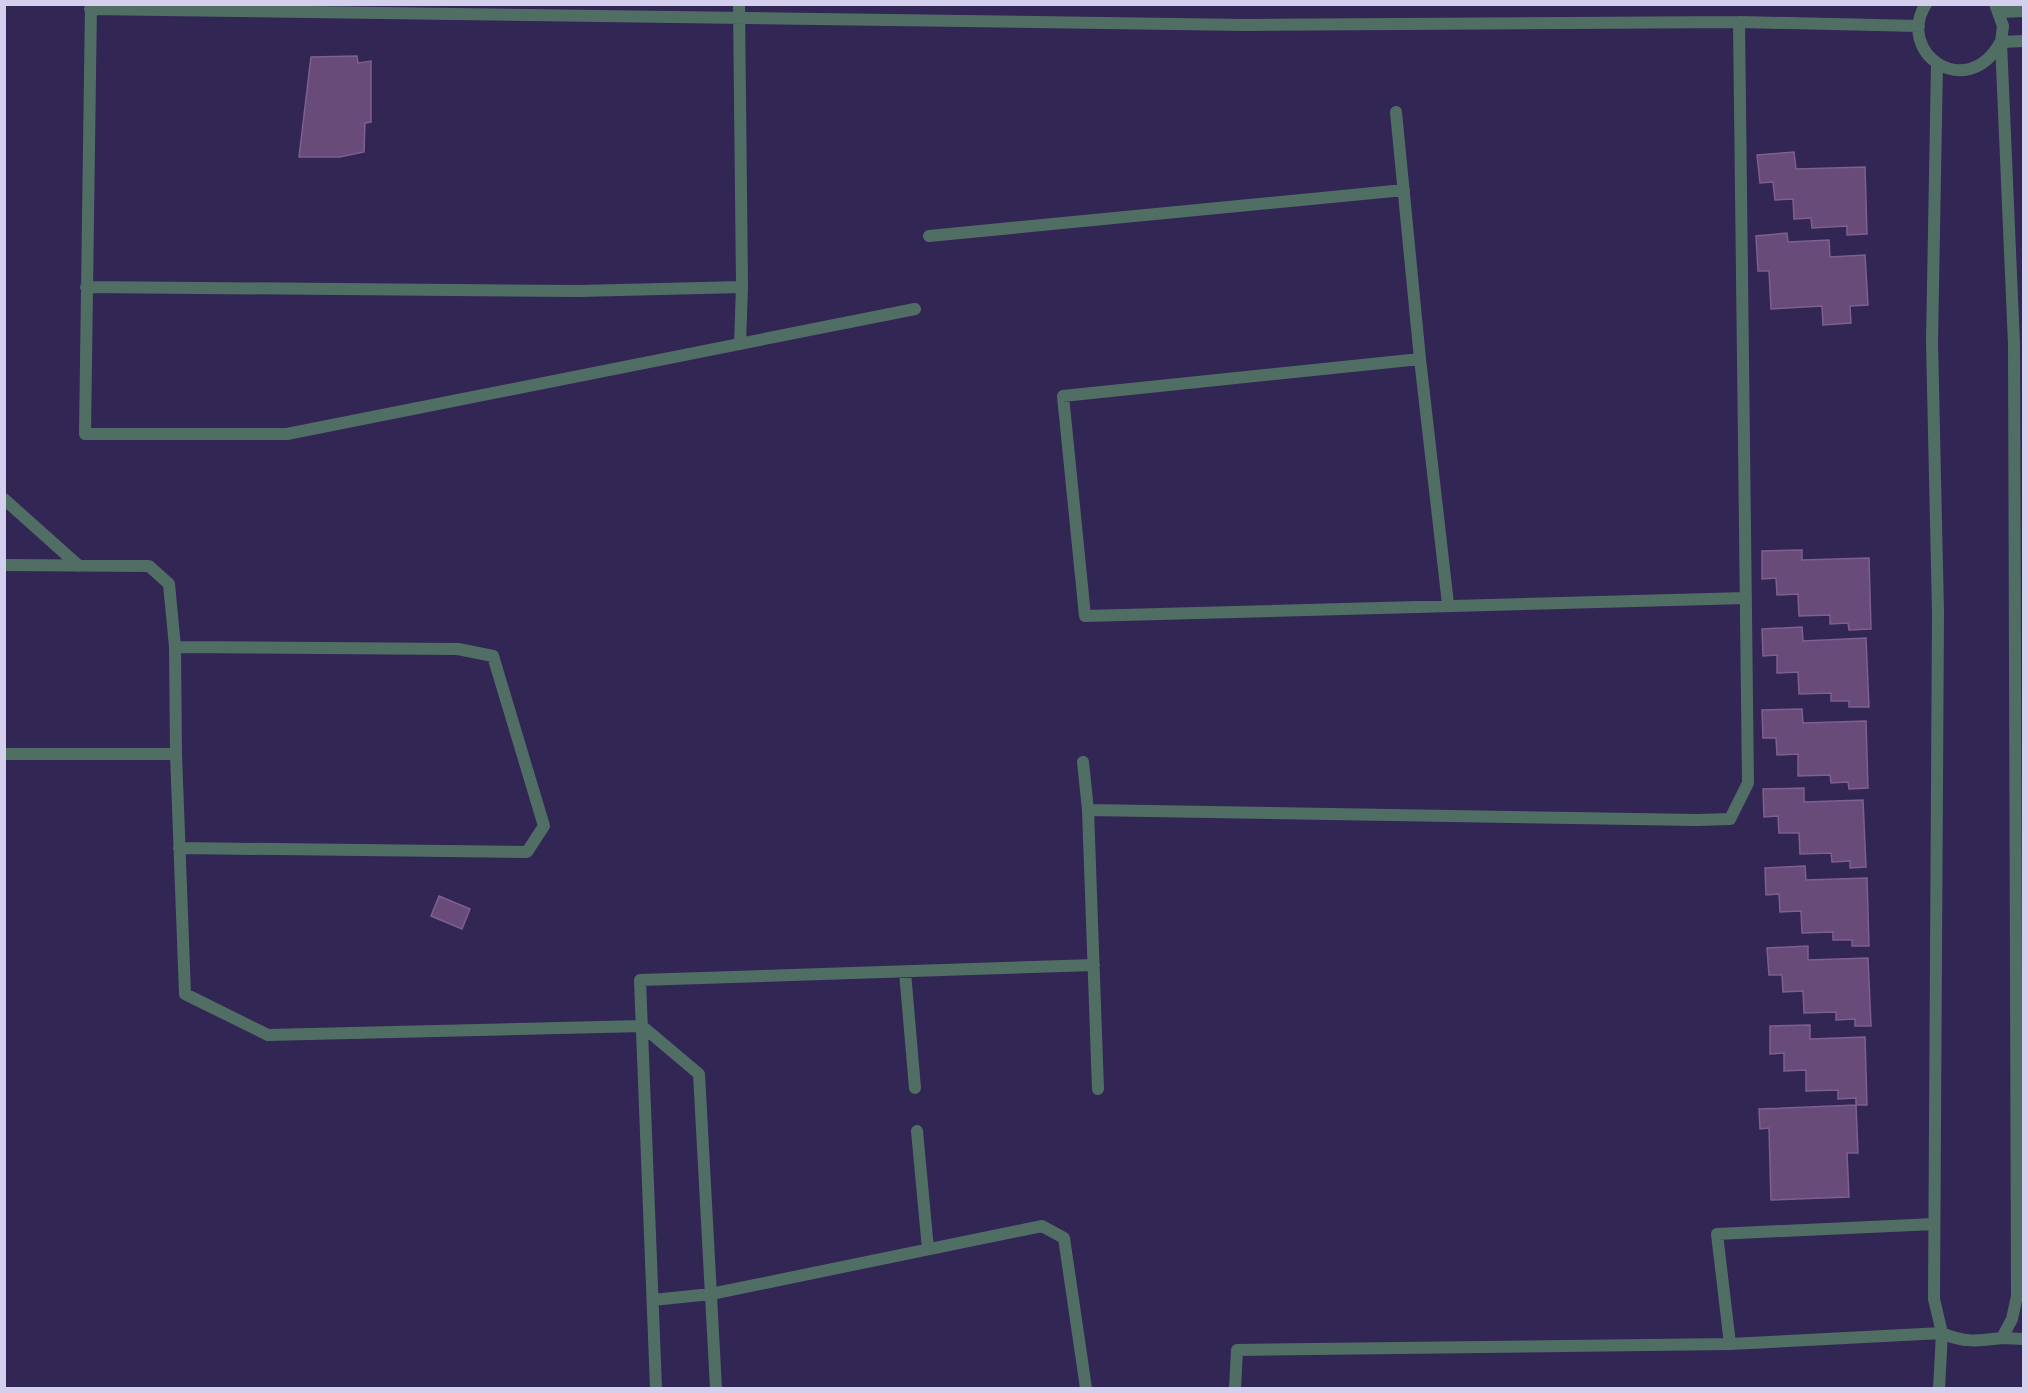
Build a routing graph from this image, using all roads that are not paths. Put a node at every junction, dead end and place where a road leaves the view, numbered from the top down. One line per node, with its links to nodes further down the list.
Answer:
1 (739, 4): 6 (street)
2 (1926, 4): 8 (street)
3 (91, 7): 6 (street); 15 (street)
4 (1998, 7): 5 (street); 10 (street)
5 (2024, 11)
6 (739, 18): 7 (street); 16 (street)
7 (1739, 22): 8 (street); 24 (street)
8 (1918, 26): 11 (street)
9 (2024, 41): 10 (street)
10 (2001, 42): 11 (street); 19 (street)
11 (1937, 64): 38 (street)
12 (1396, 112): 13 (street)
13 (1404, 190): 14 (street); 20 (street)
14 (930, 236)
15 (86, 287): 16 (street); 18 (street)
16 (742, 287): 18 (street)
17 (915, 309): 18 (street)
18 (740, 344)
19 (2019, 344): 43 (street)
20 (1420, 359): 25 (street); 25 (street)
21 (4, 499): 23 (street)
22 (4, 566): 23 (street)
23 (79, 566): 26 (street)
24 (1746, 598): 25 (street); 30 (street)
25 (1448, 604)
26 (175, 647): 28 (street); 31 (street)
27 (4, 754): 28 (street)
28 (176, 754): 31 (street)
29 (1083, 762): 30 (street)
30 (1088, 810): 32 (street)
31 (179, 848): 34 (street)
32 (1094, 965): 33 (street); 36 (street)
33 (905, 972): 34 (street); 35 (street)
34 (642, 1026): 40 (street); 41 (street)
35 (915, 1088)
36 (1098, 1089)
37 (917, 1131): 39 (street)
38 (1934, 1224): 42 (street); 45 (street)
39 (928, 1249): 40 (street); 48 (street)
40 (711, 1294): 41 (street); 47 (street)
41 (652, 1300): 46 (street)
42 (1942, 1333): 43 (street); 45 (street); 50 (street)
43 (2002, 1338): 44 (street)
44 (2024, 1339)
45 (1730, 1344): 49 (street)
46 (656, 1389)
47 (716, 1389)
48 (1086, 1389)
49 (1235, 1389)
50 (1939, 1389)

